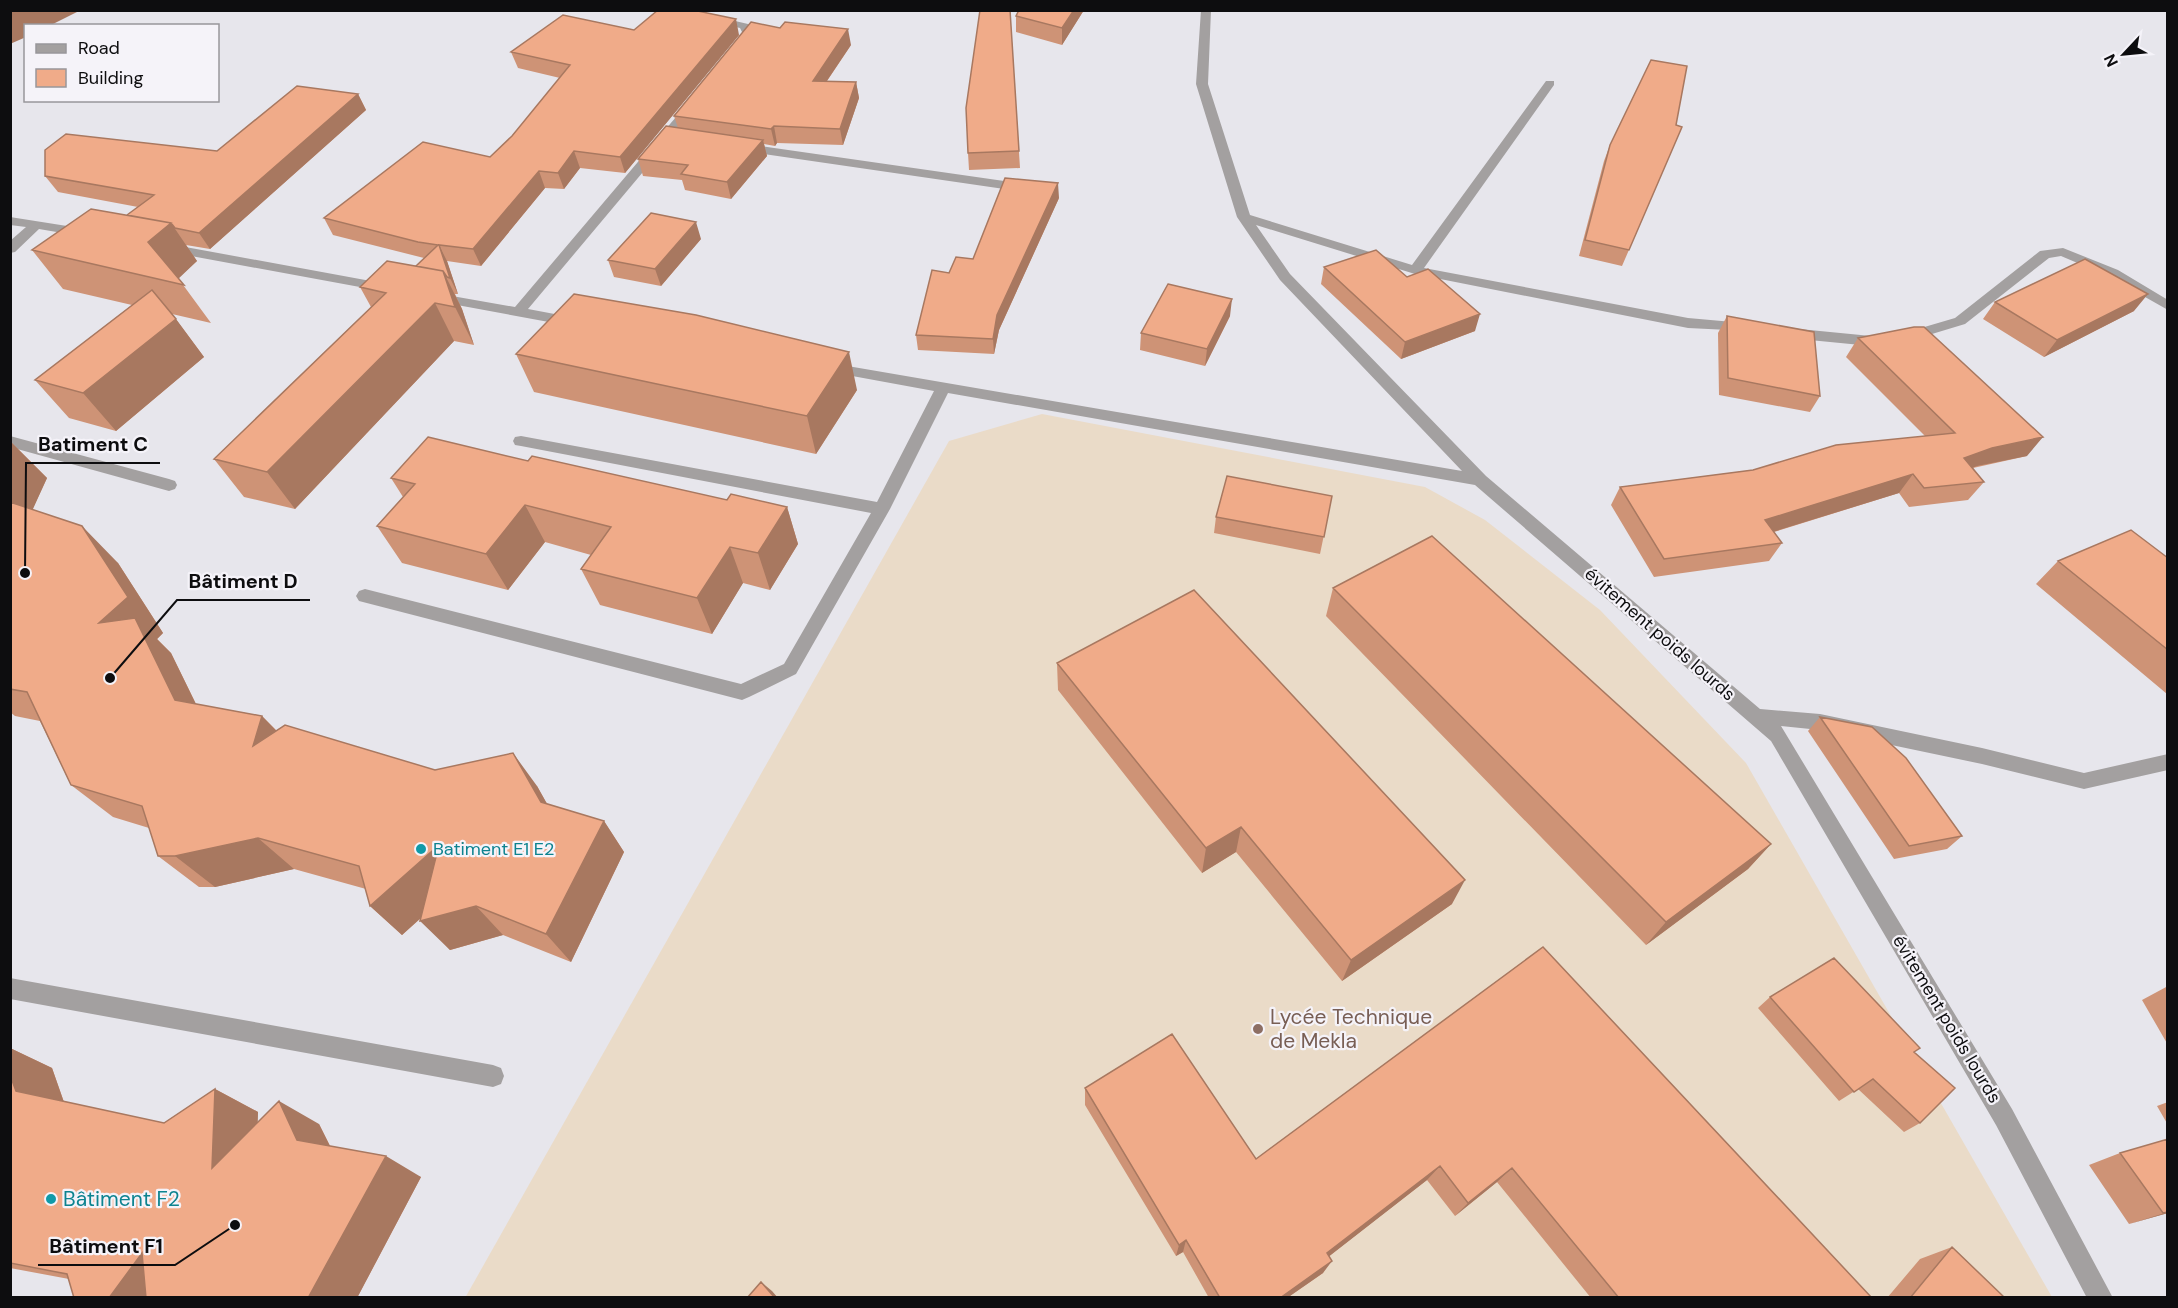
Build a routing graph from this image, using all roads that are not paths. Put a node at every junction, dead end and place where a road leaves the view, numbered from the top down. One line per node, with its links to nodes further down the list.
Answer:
1 (671, 10): 3 (street)
2 (1206, 10): 8 (street, évitement poids lourds)
3 (734, 52)
4 (1550, 83): 14 (street)
5 (697, 99): 18 (street)
6 (726, 145): 7 (street)
7 (1043, 190)
8 (1244, 217): 14 (street); 26 (street, évitement poids lourds)
9 (10, 221): 10 (street)
10 (37, 224): 11 (street); 13 (street)
11 (96, 235)
12 (154, 246): 15 (street)
13 (10, 249)
14 (1415, 270): 20 (street)
15 (401, 290)
16 (424, 295): 18 (street)
17 (2168, 306): 21 (street)
18 (518, 312): 19 (street)
19 (589, 325)
20 (1757, 330)
21 (1780, 332)
22 (813, 365): 23 (street)
23 (943, 389): 26 (street); 28 (street)
24 (10, 441): 27 (street)
25 (521, 441): 28 (street)
26 (1480, 480): 30 (street, évitement poids lourds)
27 (170, 485)
28 (882, 509): 29 (street)
29 (364, 596)
30 (1756, 716): 31 (street); 34 (street, évitement poids lourds)
31 (2168, 762)
32 (10, 988): 33 (street)
33 (493, 1076)
34 (2102, 1298)

